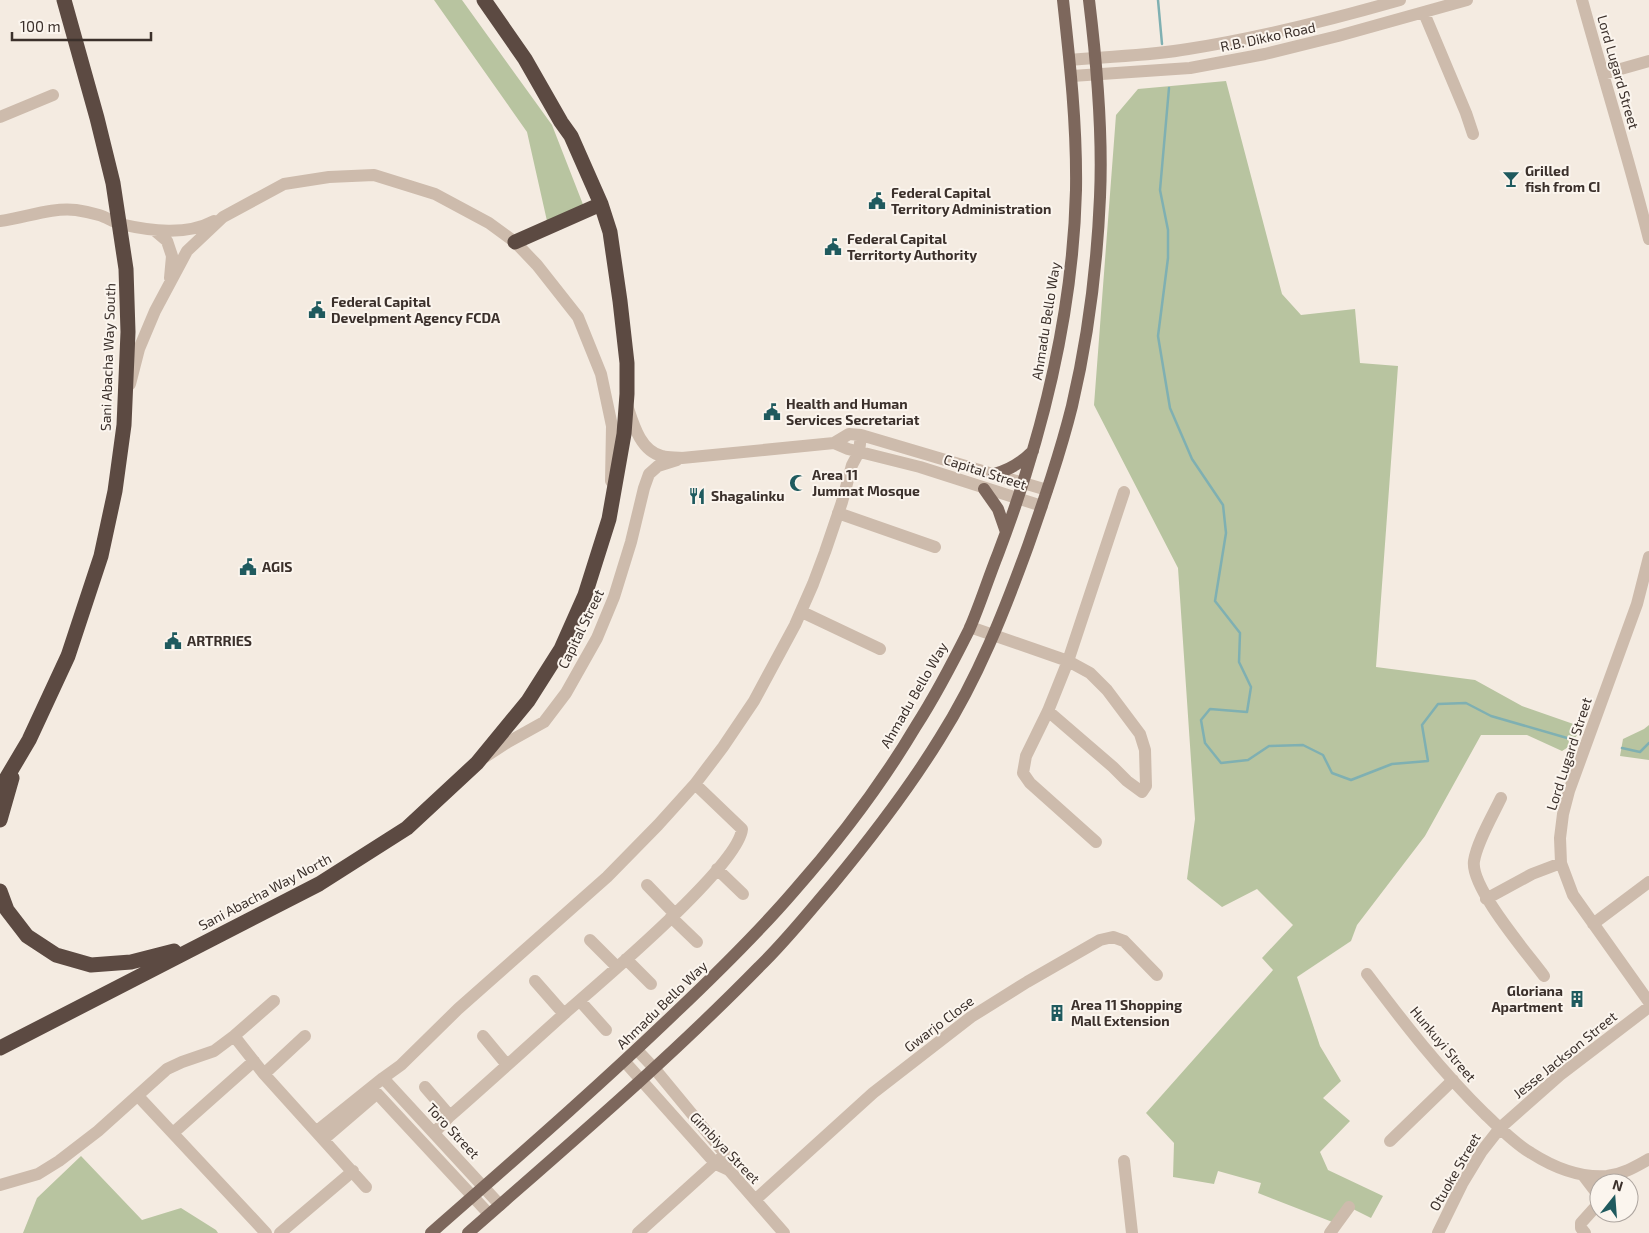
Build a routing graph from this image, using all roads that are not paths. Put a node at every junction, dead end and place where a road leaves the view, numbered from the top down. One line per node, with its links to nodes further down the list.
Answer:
1 (64, 0): 21 (highway, Sani Abacha Way South)
2 (484, 0): 18 (highway, Sani Abacha Way North)
3 (1063, 0): 10 (main road, Ahmadu Bello Way)
4 (1089, 0): 9 (main road)
5 (1400, 0): 9 (street, R.B. Dikko Road)
6 (1467, 0): 8 (street, R.B. Dikko Road)
7 (1582, 0): 12 (street, Lord Lugard Street)
8 (1424, 13): 13 (street, R.B. Dikko Road); 17 (street)
9 (1096, 58): 10 (street, R.B. Dikko Road); 13 (main road)
10 (1070, 60): 14 (main road, Ahmadu Bello Way)
11 (1649, 61): 12 (street)
12 (1603, 74): 23 (street, Lord Lugard Street)
13 (1097, 75): 14 (street, R.B. Dikko Road); 36 (main road)
14 (1072, 76): 30 (main road, Ahmadu Bello Way)
15 (53, 95): 16 (street)
16 (0, 117)
17 (1474, 134)
18 (601, 204): 24 (highway); 27 (highway, Sani Abacha Way North)
19 (223, 217): 22 (street); 24 (street); 25 (street)
20 (0, 221): 21 (street)
21 (119, 224): 22 (street); 26 (highway, Sani Abacha Way South)
22 (154, 230): 25 (street)
23 (1649, 239)
24 (515, 242): 41 (street)
25 (168, 288): 26 (street)
26 (125, 400): 51 (highway, Sani Abacha Way South)
27 (626, 404): 32 (street, Capital Street); 41 (highway, Sani Abacha Way North)
28 (855, 435): 29 (street); 31 (street); 33 (street)
29 (834, 444): 31 (street, Capital Street); 32 (street, Capital Street)
30 (1034, 449): 33 (main road); 34 (main road, Ahmadu Bello Way)
31 (853, 451): 35 (street, Capital Street); 40 (street)
32 (682, 458): 52 (street, Capital Street)
33 (994, 474): 34 (street)
34 (1024, 483): 36 (street); 38 (main road, Ahmadu Bello Way)
35 (984, 488): 38 (street, Capital Street); 42 (main road)
36 (1047, 490): 39 (main road)
37 (1124, 492): 49 (street)
38 (1019, 499): 39 (street, Capital Street); 42 (main road, Ahmadu Bello Way)
39 (1042, 506): 47 (main road)
40 (838, 514): 43 (street); 45 (street)
41 (610, 519): 52 (highway, Sani Abacha Way North)
42 (1006, 532): 46 (main road, Ahmadu Bello Way)
43 (935, 547)
44 (1649, 557): 58 (street, Lord Lugard Street)
45 (802, 612): 48 (street); 53 (street)
46 (970, 627): 47 (street); 86 (main road, Ahmadu Bello Way)
47 (994, 636): 49 (street); 90 (main road)
48 (880, 649)
49 (1068, 661): 50 (street); 50 (street)
50 (1048, 711): 57 (street)
51 (16, 762): 54 (highway, Sani Abacha Way South); 56 (highway)
52 (477, 763): 67 (highway, Sani Abacha Way North)
53 (695, 784): 59 (street); 93 (street)
54 (0, 789)
55 (1501, 798): 64 (street)
56 (0, 820)
57 (1096, 842)
58 (1562, 863): 64 (street); 66 (street, Lord Lugard Street)
59 (717, 869): 63 (street); 65 (street)
60 (1649, 882): 66 (street)
61 (647, 885): 65 (street)
62 (0, 891): 67 (highway)
63 (743, 894)
64 (1486, 899): 73 (street)
65 (673, 915): 69 (street); 70 (street)
66 (1593, 924): 78 (street, Lord Lugard Street)
67 (233, 928): 85 (highway, Sani Abacha Way North)
68 (590, 940): 70 (street)
69 (697, 942)
70 (622, 963): 75 (street); 77 (street)
71 (1367, 974): 92 (street, Hunkuyi Street)
72 (1157, 975): 116 (street, Gwarjo Close)
73 (1544, 976)
74 (535, 981): 80 (street)
75 (651, 984)
76 (274, 1001): 82 (street)
77 (580, 1001): 80 (street); 81 (street)
78 (1649, 1002)
79 (1649, 1007): 99 (street, Jesse Jackson Street)
80 (564, 1014): 89 (street)
81 (606, 1030)
82 (234, 1036): 87 (street); 97 (street)
83 (305, 1036): 91 (street)
84 (483, 1036): 89 (street)
85 (0, 1048)
86 (637, 1050): 88 (main road, Ahmadu Bello Way); 90 (street)
87 (254, 1061): 91 (street); 100 (street)
88 (625, 1062): 94 (street, Gimbiya Street); 114 (main road, Ahmadu Bello Way)
89 (507, 1066): 98 (street)
90 (654, 1068): 94 (main road); 104 (street)
91 (264, 1074): 102 (street)
92 (1453, 1080): 99 (street, Hunkuyi Street); 103 (street)
93 (386, 1081): 96 (street); 101 (street, Toro Street)
94 (642, 1081): 107 (street, Gimbiya Street); 117 (main road)
95 (425, 1087): 98 (street)
96 (375, 1091): 102 (street); 115 (street)
97 (138, 1096): 100 (street); 112 (street)
98 (450, 1116): 101 (street)
99 (1500, 1128): 110 (street, Hunkuyi Street); 129 (street, Otuoke Street)
100 (173, 1133): 121 (street)
101 (434, 1133): 114 (street, Toro Street)
102 (321, 1135): 109 (street)
103 (1390, 1141)
104 (725, 1154): 107 (street); 108 (street)
105 (1649, 1159): 110 (street, Hunkuyi Street)
106 (1124, 1162): 127 (street)
107 (716, 1164): 108 (street, Gimbiya Street); 125 (street)
108 (729, 1170): 116 (street, Gimbiya Street)
109 (353, 1171): 113 (street); 122 (street)
110 (1583, 1175): 111 (street)
111 (1589, 1183)
112 (0, 1185)
113 (366, 1187)
114 (484, 1187): 115 (main road, Ahmadu Bello Way); 117 (street, Toro Street)
115 (473, 1196): 119 (street); 123 (main road, Ahmadu Bello Way)
116 (755, 1200): 126 (street, Gimbiya Street)
117 (500, 1205): 119 (main road)
118 (1349, 1207): 128 (street)
119 (489, 1214): 124 (main road)
120 (1589, 1214): 130 (street)
121 (266, 1233)
122 (280, 1233)
123 (431, 1233)
124 (468, 1233)
125 (638, 1233)
126 (784, 1233)
127 (1132, 1233)
128 (1330, 1233)
129 (1438, 1233)
130 (1585, 1233)

